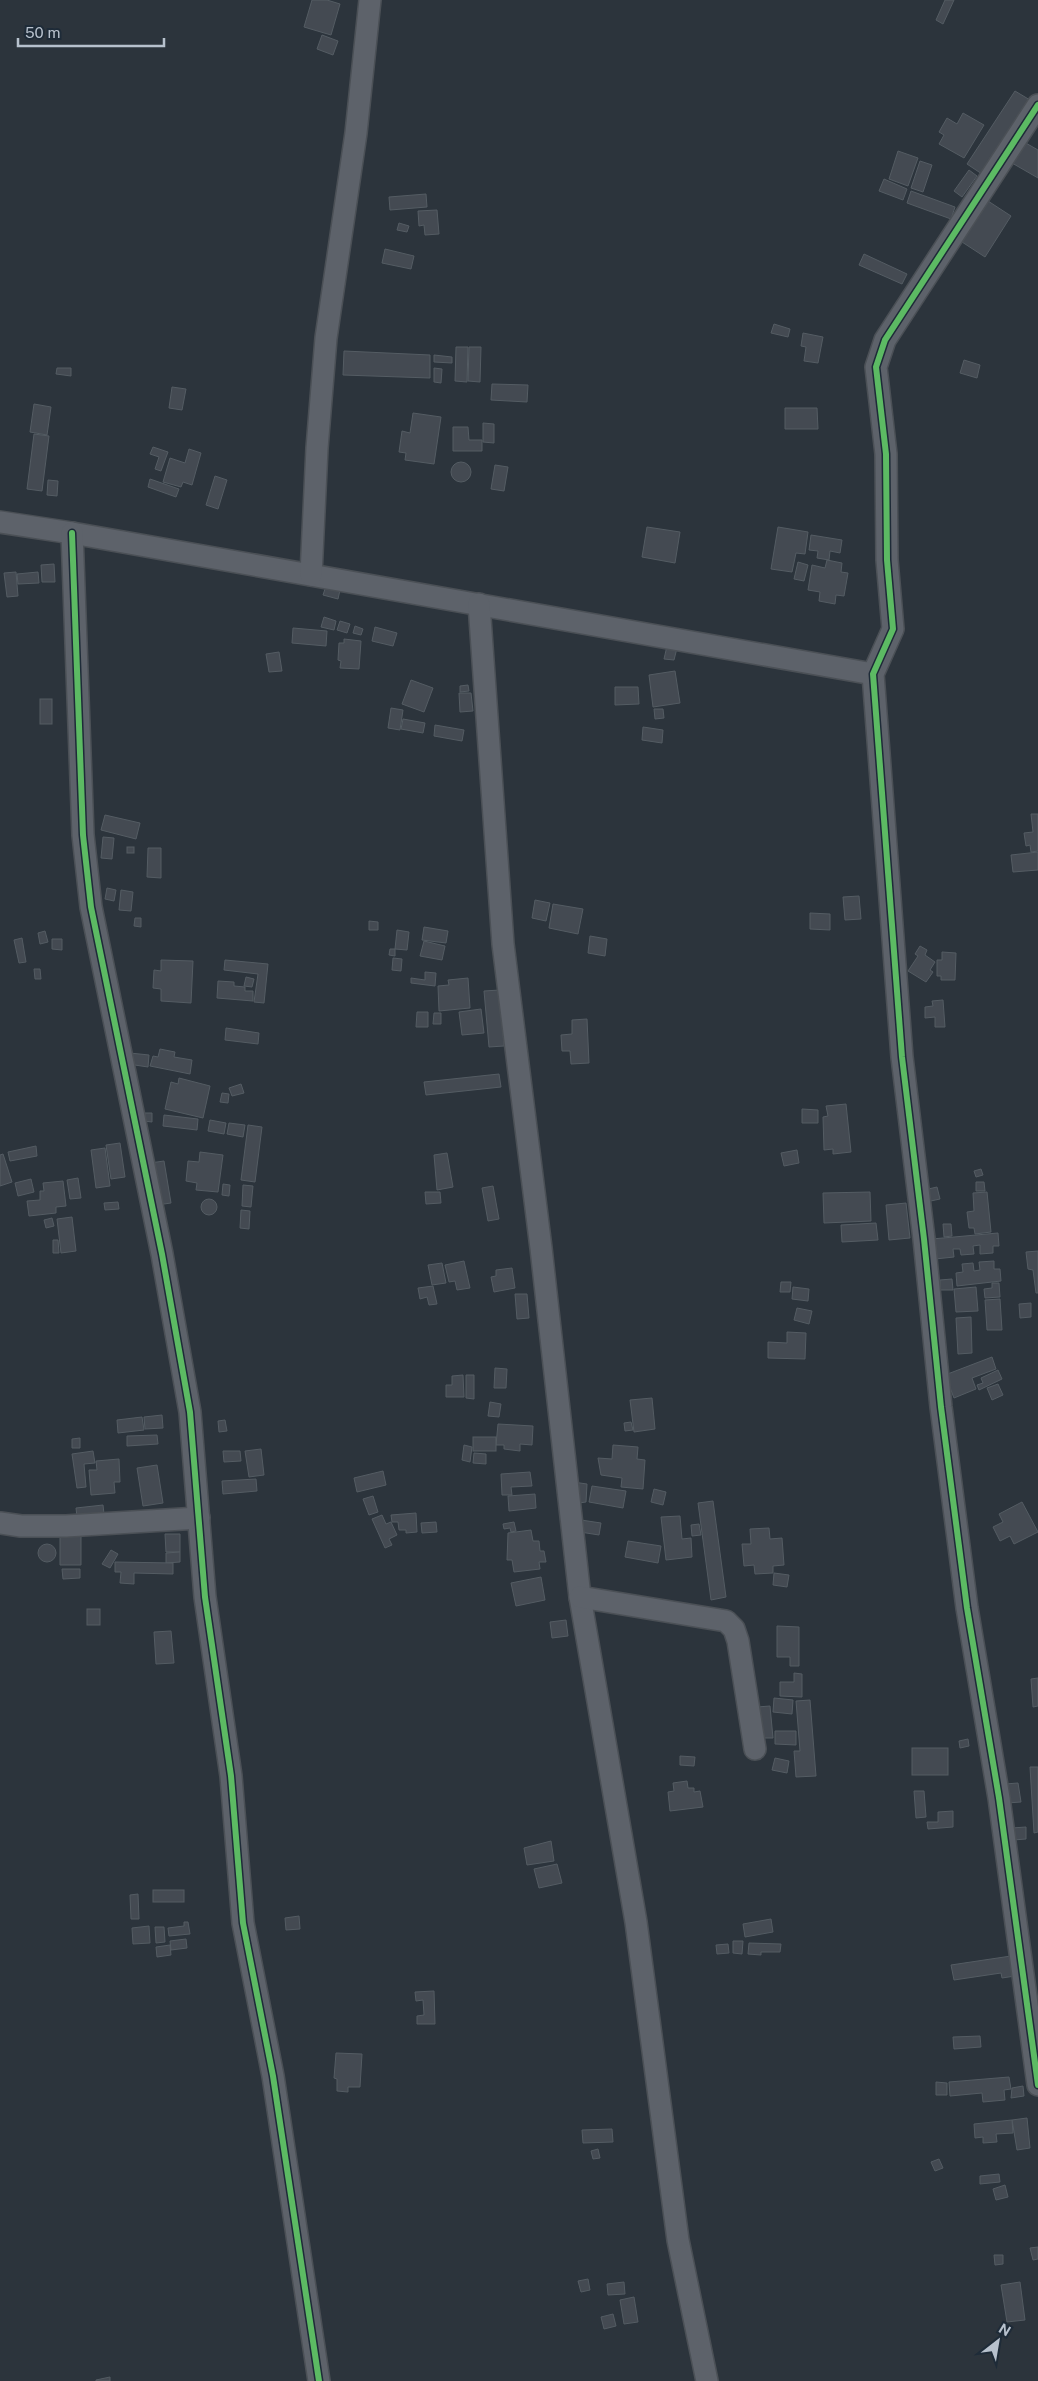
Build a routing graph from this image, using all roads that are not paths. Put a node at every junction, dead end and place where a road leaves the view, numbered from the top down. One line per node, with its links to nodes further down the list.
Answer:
1 (370, 0): 5 (street)
2 (1038, 105): 7 (street)
3 (0, 522): 4 (street)
4 (72, 532): 5 (street); 8 (street)
5 (311, 575): 6 (street)
6 (479, 604): 7 (street); 10 (street)
7 (873, 674): 12 (street)
8 (199, 1518): 9 (street); 13 (street)
9 (0, 1523)
10 (580, 1597): 11 (street); 14 (street)
11 (754, 1749)
12 (1038, 2085)
13 (319, 2381)
14 (706, 2381)

